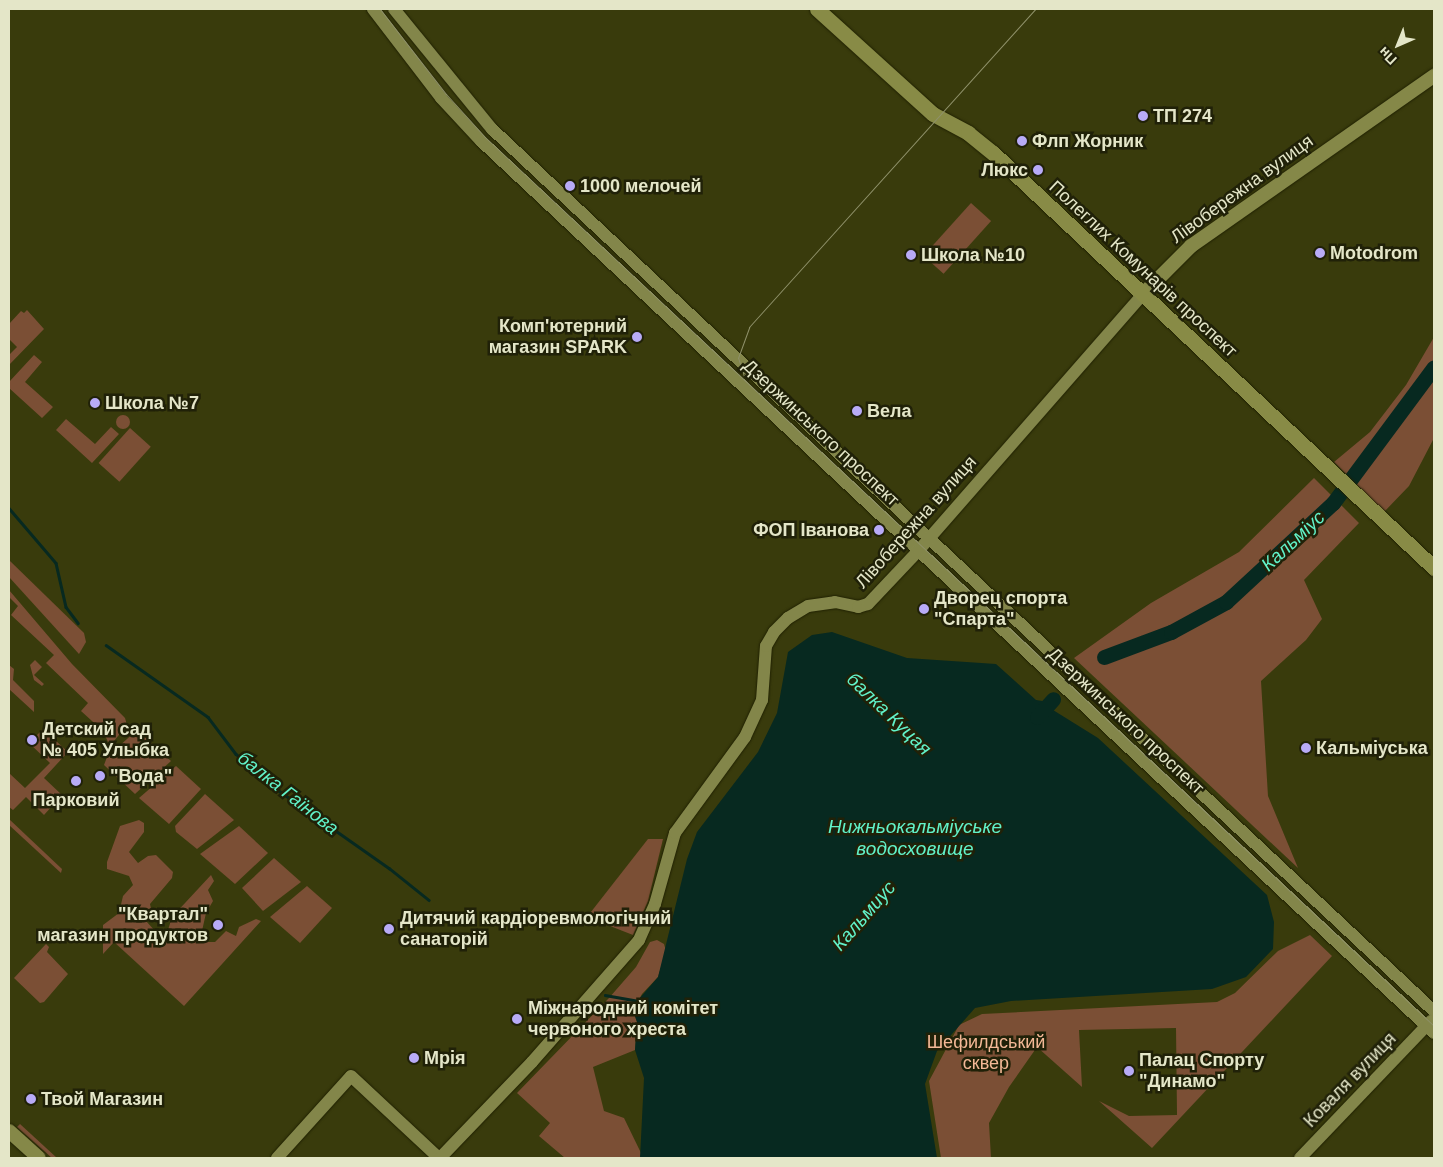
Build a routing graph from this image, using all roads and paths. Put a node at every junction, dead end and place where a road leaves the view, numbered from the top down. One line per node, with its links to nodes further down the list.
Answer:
1 (373, 9): 7 (street, Дзержинського проспект)
2 (394, 9): 6 (street, Дзержинського проспект)
3 (817, 9): 5 (main road, Полеглих Комунарів проспект)
4 (1434, 76): 5 (main road, Лівобережна вулиця)
5 (1142, 295): 6 (street, Лівобережна вулиця); 8 (main road, Полеглих Комунарів проспект)
6 (930, 537): 7 (street, Лівобережна вулиця); 9 (street, Дзержинського проспект)
7 (920, 550): 10 (street, Дзержинського проспект); 14 (street, Лівобережна вулиця)
8 (1434, 568)
9 (1434, 1011)
10 (1432, 1026): 15 (street, Коваля вулиця)
11 (9, 1131): 12 (main road)
12 (39, 1158)
13 (278, 1158): 14 (street)
14 (440, 1158)
15 (1300, 1158)

